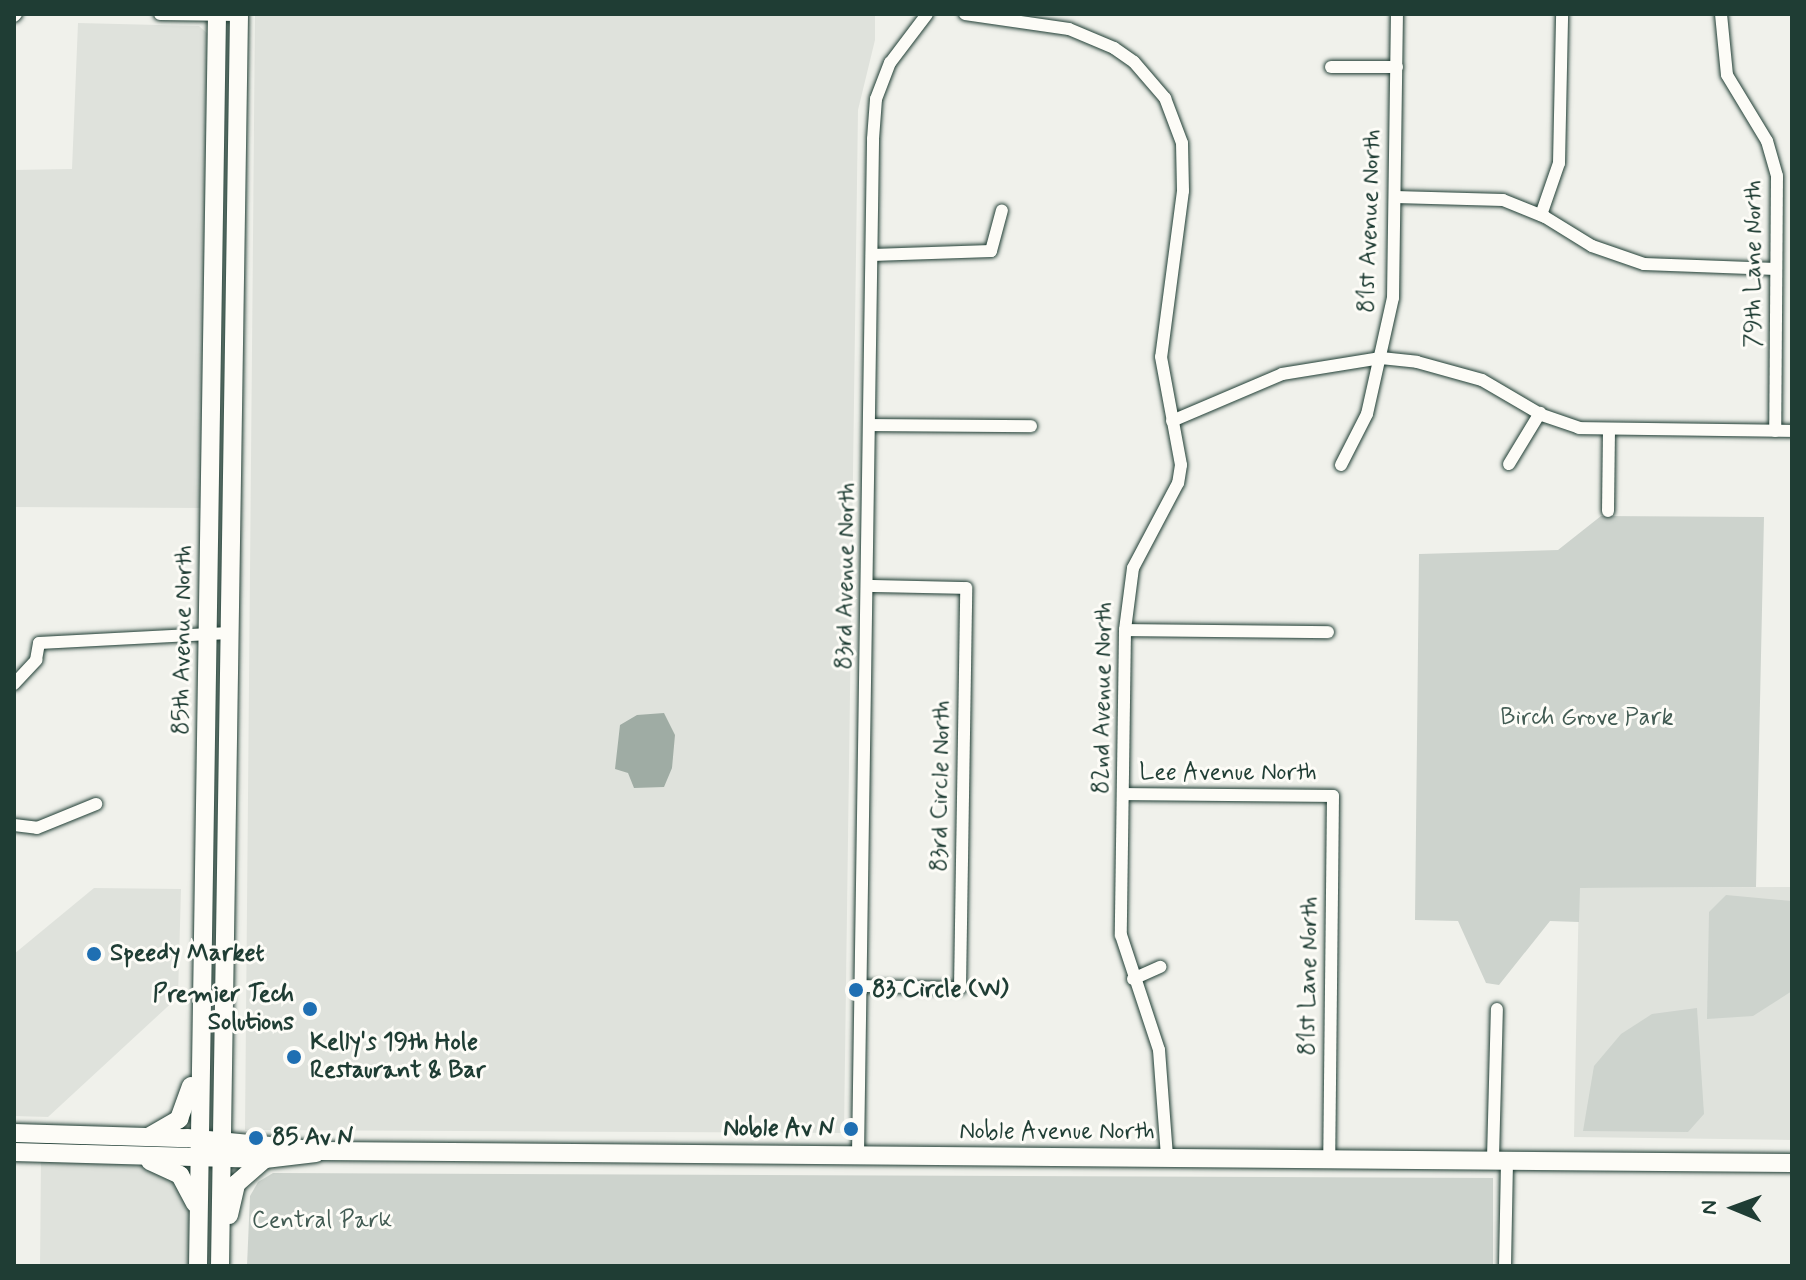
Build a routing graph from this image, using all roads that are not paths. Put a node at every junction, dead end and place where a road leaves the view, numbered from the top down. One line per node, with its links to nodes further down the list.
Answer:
1 (160, 14): 7 (street)
2 (927, 14): 18 (street, 83rd Avenue North)
3 (965, 14): 14 (street, 82nd Avenue North)
4 (1397, 14): 10 (street, 81st Avenue North)
5 (1562, 14): 17 (street)
6 (1721, 14): 11 (street, 79th Lane North)
7 (217, 15): 8 (street); 34 (main road, 85th Avenue North)
8 (239, 15): 35 (main road, 85th Avenue North)
9 (1331, 67): 10 (street)
10 (1397, 67): 13 (street, 81st Avenue North)
11 (1778, 190): 12 (street); 19 (street, 79th Lane North)
12 (1792, 190)
13 (1395, 197): 17 (street); 20 (street, 81st Avenue North)
14 (1181, 204): 15 (street); 22 (street, 82nd Avenue North)
15 (1196, 206)
16 (1002, 210): 18 (street)
17 (1541, 215): 19 (street)
18 (872, 255): 23 (street, 83rd Avenue North)
19 (1776, 269): 26 (street, 79th Lane North)
20 (1381, 358): 21 (street); 22 (street); 29 (street, 81st Avenue North)
21 (1540, 413): 25 (street); 28 (street)
22 (1172, 421): 32 (street, 82nd Avenue North)
23 (870, 425): 24 (street); 31 (street, 83rd Avenue North)
24 (1031, 426)
25 (1609, 431): 26 (street); 30 (street)
26 (1775, 431): 27 (street)
27 (1792, 431)
28 (1509, 464)
29 (1341, 465)
30 (1608, 511)
31 (868, 586): 44 (street, 83rd Avenue North); 44 (street, 83rd Circle North)
32 (1125, 630): 33 (street); 37 (street, 82nd Avenue North)
33 (1328, 632)
34 (207, 633): 35 (street); 36 (street); 41 (main road, 85th Avenue North)
35 (229, 633): 49 (main road, 85th Avenue North)
36 (14, 684)
37 (1123, 794): 38 (street, Lee Avenue North); 43 (street, 82nd Avenue North)
38 (1333, 796): 55 (street, 81st Lane North)
39 (96, 804): 40 (street)
40 (14, 825)
41 (203, 957): 47 (main road); 48 (main road, 85th Avenue North)
42 (1160, 967): 43 (street)
43 (1133, 979): 54 (street, 82nd Avenue North)
44 (863, 986): 53 (street, 83rd Avenue North)
45 (1497, 1009): 57 (street)
46 (14, 1133): 47 (main road)
47 (148, 1137): 48 (main road)
48 (199, 1148): 49 (main road); 52 (main road); 59 (main road, 85th Avenue North)
49 (221, 1149): 50 (main road, Noble Avenue North); 56 (main road, Noble Avenue North); 61 (main road, 85th Avenue North)
50 (322, 1151): 53 (main road, Noble Avenue North); 56 (main road, Noble Avenue North)
51 (14, 1152): 52 (main road)
52 (92, 1154): 59 (main road)
53 (858, 1154): 54 (main road, Noble Avenue North)
54 (1167, 1156): 55 (main road, Noble Avenue North)
55 (1329, 1157): 57 (main road, Noble Avenue North)
56 (265, 1159): 62 (main road)
57 (1500, 1159): 58 (main road, Noble Avenue North); 63 (street)
58 (1792, 1163)
59 (199, 1223): 60 (main road, 85th Avenue North)
60 (198, 1266)
61 (220, 1266)
62 (228, 1266)
63 (1505, 1266)

